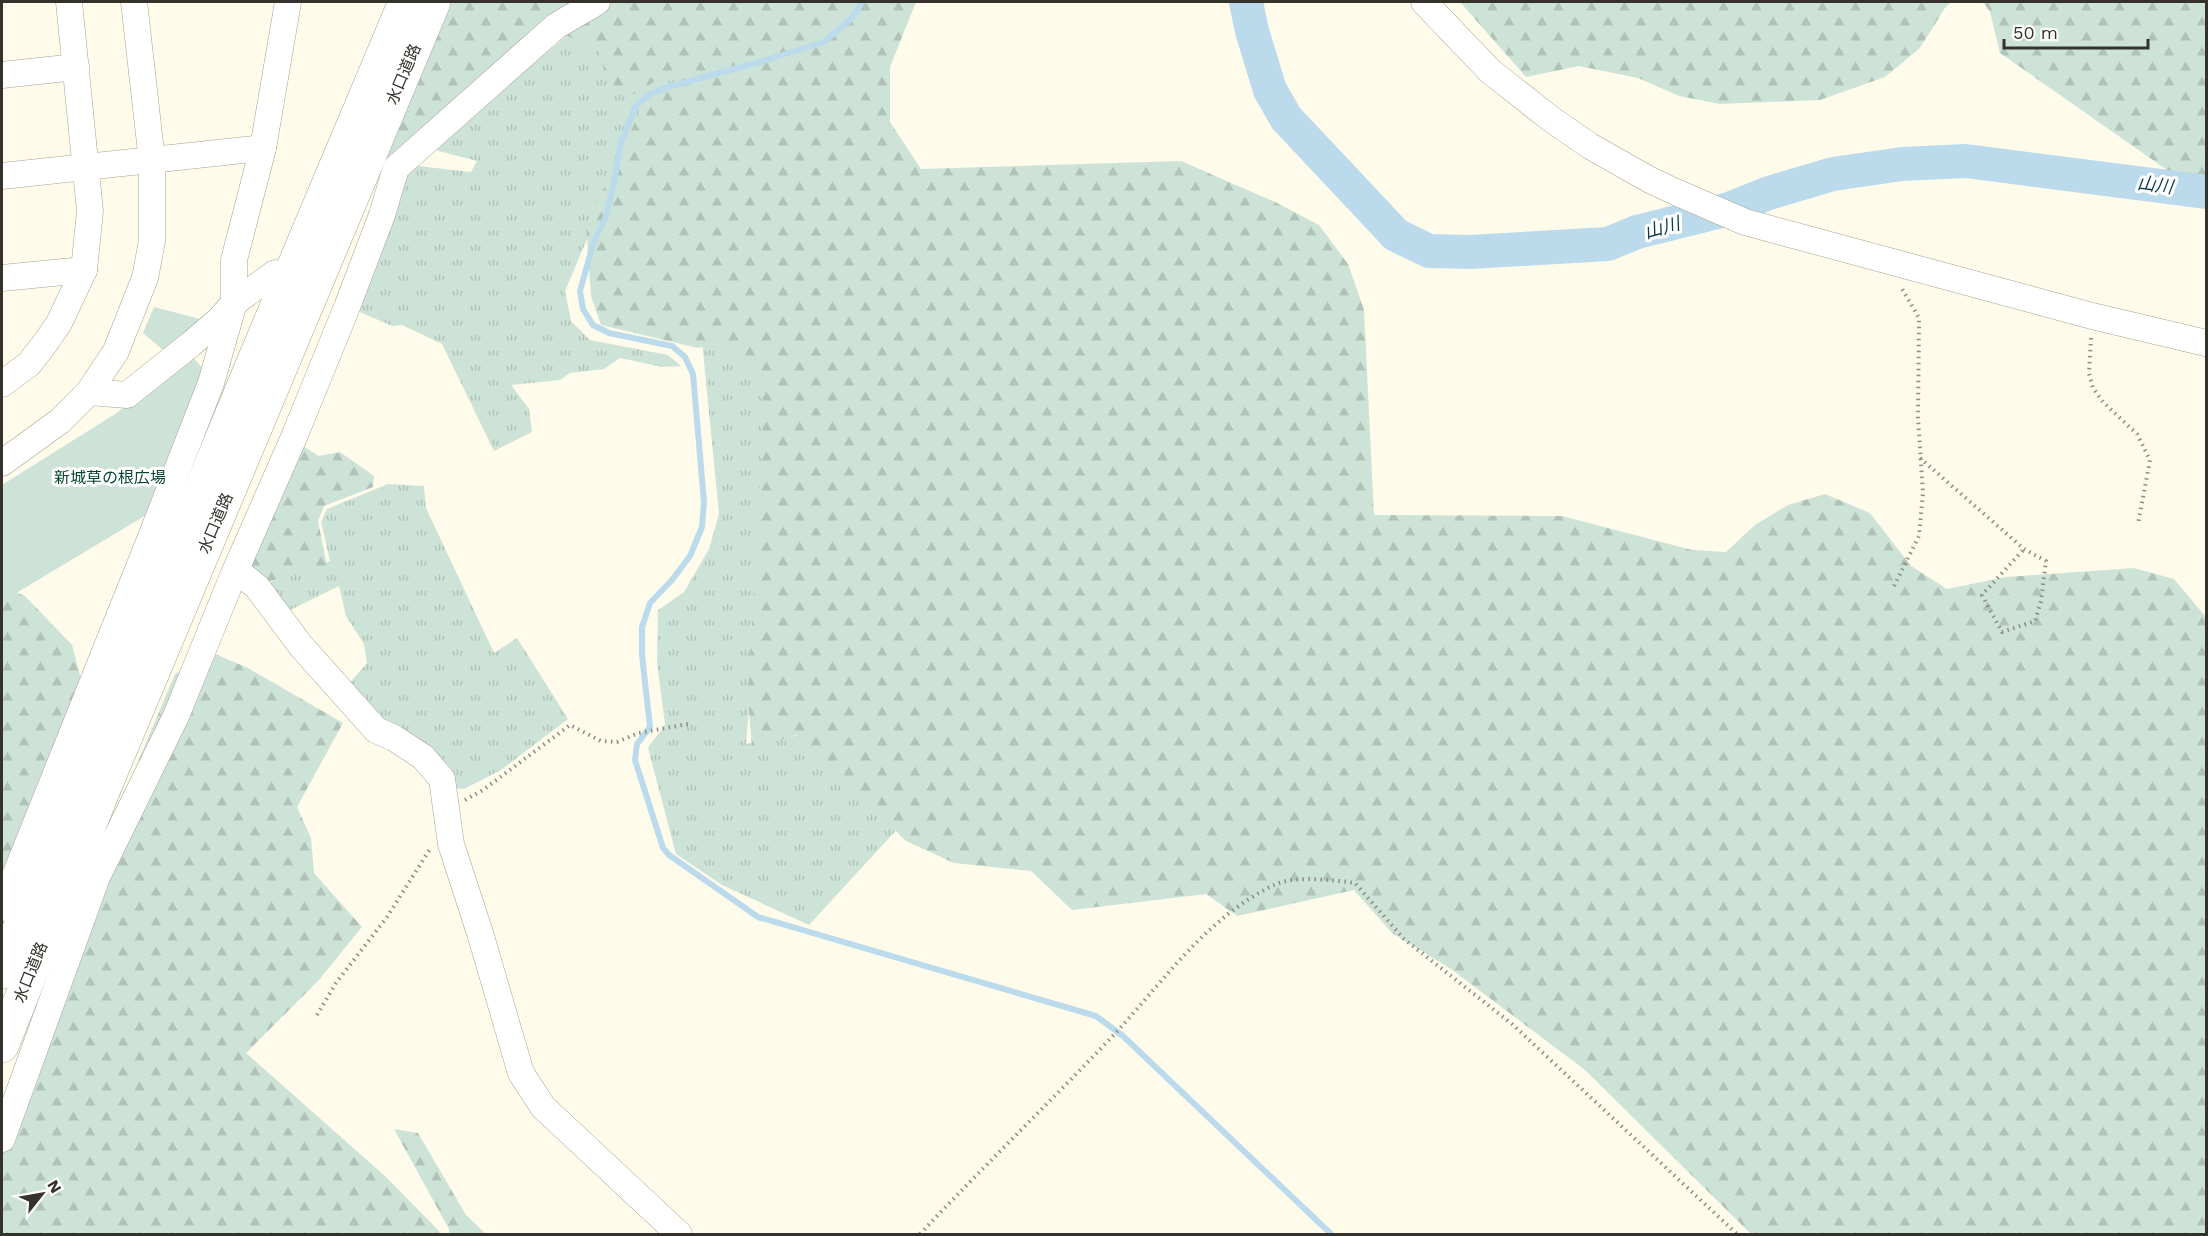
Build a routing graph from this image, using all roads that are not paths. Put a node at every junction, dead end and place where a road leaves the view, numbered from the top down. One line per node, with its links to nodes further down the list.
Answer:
1 (69, 2): 8 (street)
2 (134, 2): 11 (street)
3 (288, 2): 10 (street)
4 (405, 2): 24 (highway, 水口道路)
5 (434, 2): 25 (highway, 水口道路)
6 (597, 2): 22 (street)
7 (1424, 2): 18 (street)
8 (76, 67): 9 (street); 12 (street)
9 (2, 75)
10 (263, 148): 11 (street); 17 (street)
11 (152, 161): 12 (street); 20 (street)
12 (87, 167): 13 (street); 14 (street)
13 (2, 176)
14 (84, 270): 16 (street); 19 (street)
15 (275, 273): 17 (street)
16 (2, 278)
17 (234, 303): 20 (street); 23 (street)
18 (2206, 343)
19 (3, 382)
20 (89, 392): 21 (street)
21 (2, 463)
22 (229, 572): 26 (street); 27 (street)
23 (2, 908)
24 (2, 972)
25 (2, 1046)
26 (2, 1139)
27 (679, 1234)

